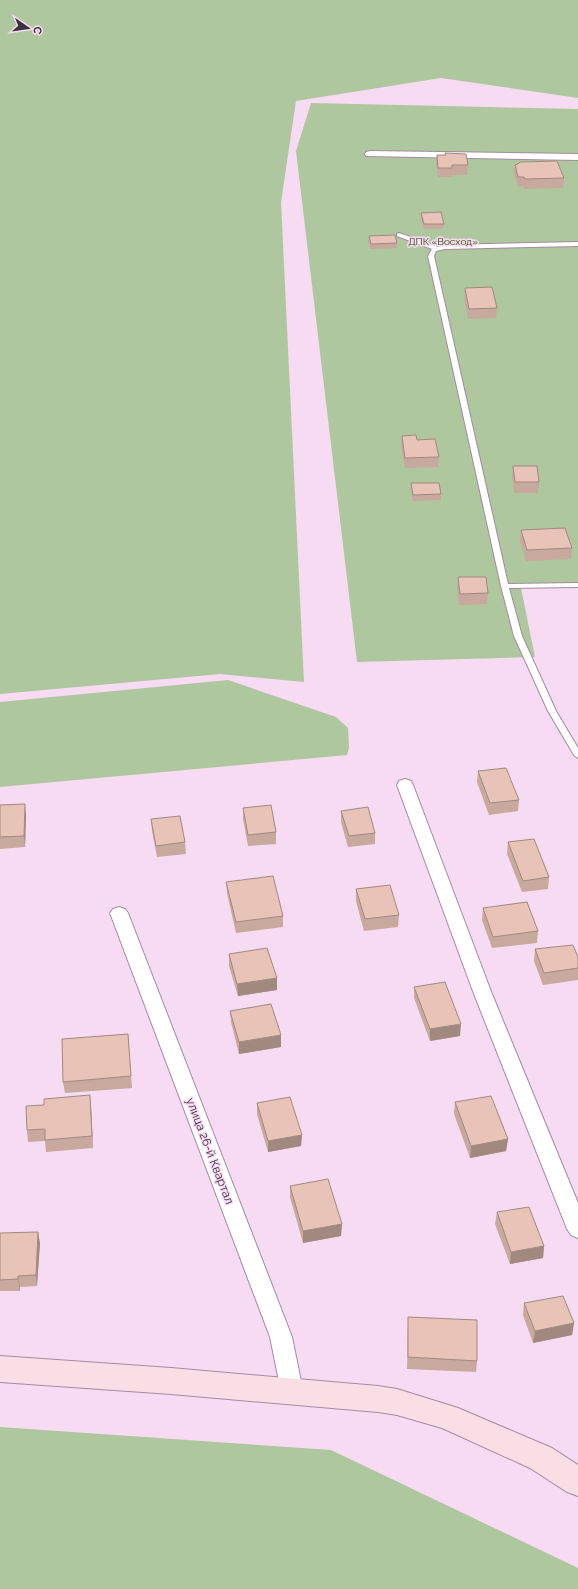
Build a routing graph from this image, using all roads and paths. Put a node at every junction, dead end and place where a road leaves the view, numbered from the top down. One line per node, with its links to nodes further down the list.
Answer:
1 (370, 154): 2 (street)
2 (578, 156)
3 (399, 235): 5 (lane)
4 (578, 244): 5 (lane)
5 (437, 249): 7 (lane)
6 (578, 584): 7 (lane)
7 (505, 586): 8 (lane)
8 (578, 755)
9 (405, 785): 11 (street)
10 (119, 913): 13 (street, улица 26-й Квартал)
11 (578, 1229)
12 (0, 1369): 13 (street)
13 (292, 1391): 14 (street)
14 (578, 1482)

